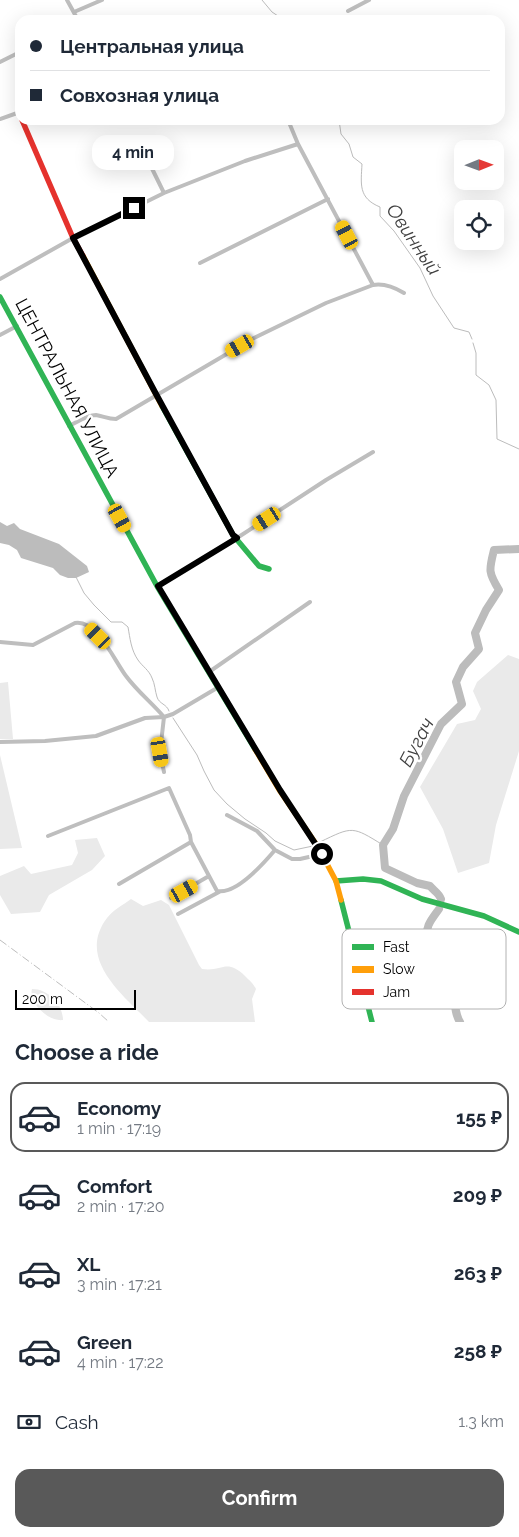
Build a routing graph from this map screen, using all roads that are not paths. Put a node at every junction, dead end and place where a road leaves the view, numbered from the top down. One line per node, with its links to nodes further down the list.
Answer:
1 (68, 0): 5 (street)
2 (102, 0): 5 (street)
3 (369, 0): 4 (street)
4 (348, 11)
5 (74, 12): 6 (street)
6 (76, 15)
7 (15, 54): 8 (street)
8 (0, 62)
9 (15, 115): 10 (street)
10 (0, 119)
11 (24, 125): 17 (street)
12 (290, 125): 14 (street)
13 (138, 140): 15 (street)
14 (298, 144): 15 (street); 16 (street)
15 (164, 193): 17 (street)
16 (328, 199): 18 (street); 20 (street)
17 (73, 238): 19 (street); 25 (street)
18 (200, 263)
19 (0, 280)
20 (372, 285): 21 (street); 25 (street)
21 (404, 293)
22 (0, 296): 23 (street, ЦЕНТРАЛЬНАЯ УЛИЦА)
23 (17, 326): 24 (street); 26 (street, ЦЕНТРАЛЬНАЯ УЛИЦА)
24 (0, 335)
25 (156, 394): 26 (street); 28 (street)
26 (69, 426): 30 (street, ЦЕНТРАЛЬНАЯ УЛИЦА)
27 (373, 452): 28 (street)
28 (237, 538): 29 (street); 30 (street)
29 (269, 569)
30 (158, 586): 33 (street, ЦЕНТРАЛЬНАЯ УЛИЦА)
31 (310, 602): 33 (street)
32 (0, 642): 35 (street)
33 (209, 672): 34 (street, ЦЕНТРАЛЬНАЯ УЛИЦА)
34 (217, 688): 35 (street); 42 (street, ЦЕНТРАЛЬНАЯ УЛИЦА)
35 (164, 717): 36 (street); 37 (street)
36 (0, 742)
37 (164, 772)
38 (227, 815): 41 (street)
39 (48, 836): 40 (street)
40 (192, 842): 43 (street); 45 (street)
41 (276, 850): 42 (street); 46 (street)
42 (322, 854): 44 (street, ЦЕНТРАЛЬНАЯ УЛИЦА)
43 (209, 876): 46 (street); 47 (street)
44 (336, 881): 49 (street, ЦЕНТРАЛЬНАЯ УЛИЦА); 50 (street)
45 (119, 884)
46 (220, 892): 48 (street)
47 (171, 898)
48 (178, 914)
49 (348, 929)
50 (519, 932)
51 (369, 1009): 52 (street, ЦЕНТРАЛЬНАЯ УЛИЦА)
52 (372, 1022)

